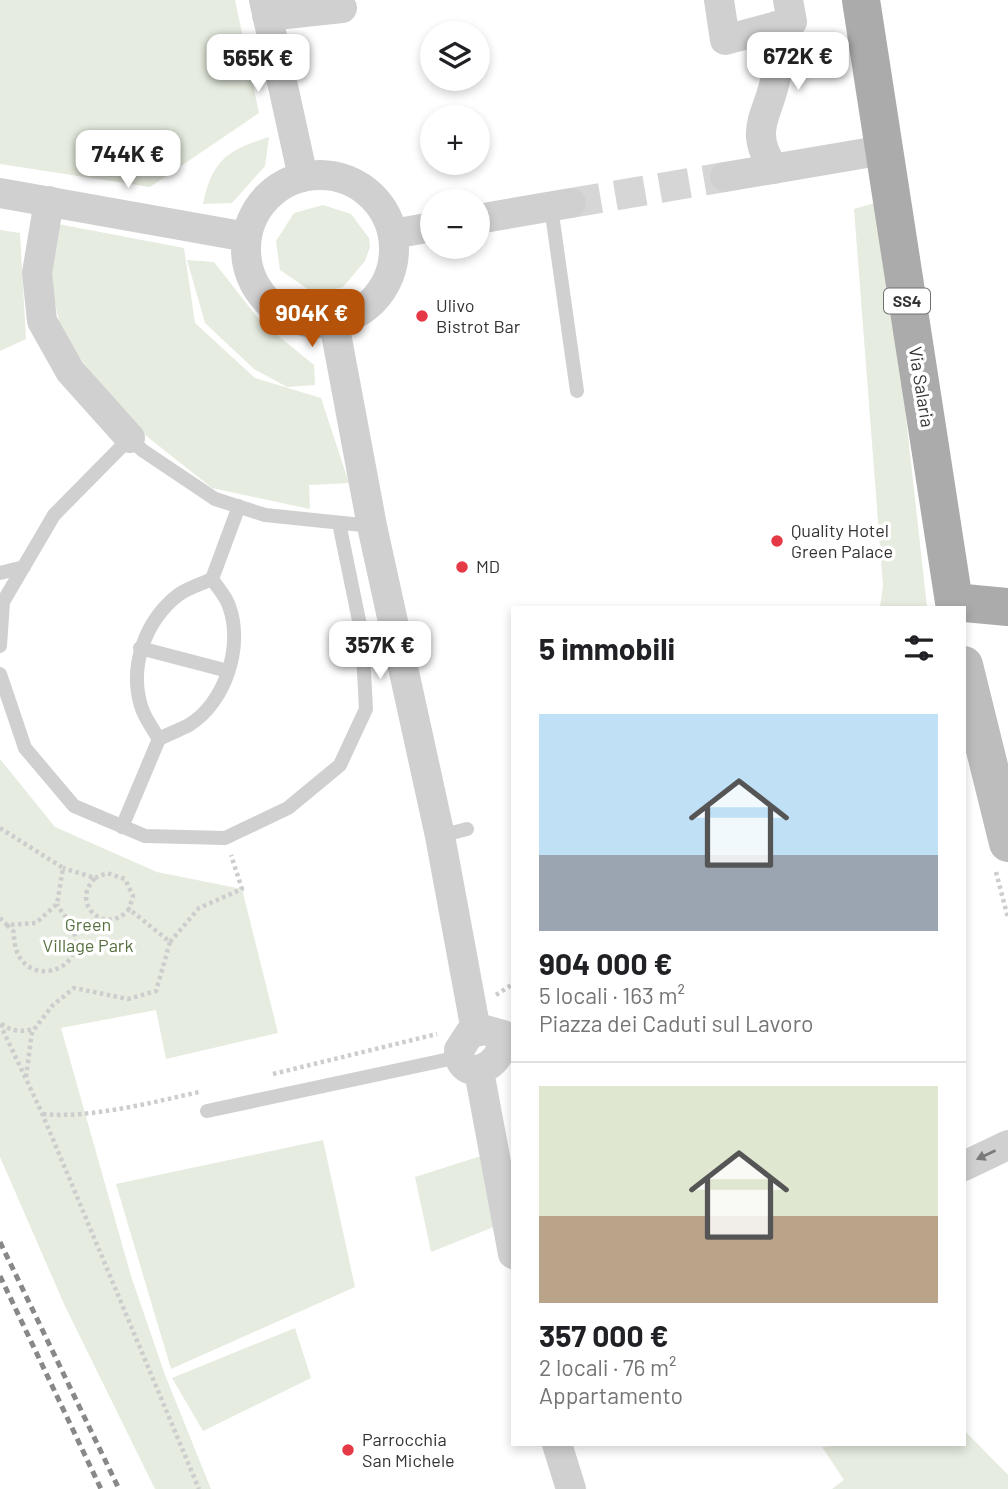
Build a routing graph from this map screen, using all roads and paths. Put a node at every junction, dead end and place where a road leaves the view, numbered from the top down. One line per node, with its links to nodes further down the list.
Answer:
1 (719, 0): 5 (street)
2 (861, 0): 6 (main road, Via Salaria / SS4)
3 (265, 8): 4 (street); 8 (street)
4 (342, 8)
5 (783, 13): 7 (street)
6 (884, 150): 7 (street); 26 (main road, Via Salaria / SS4)
7 (774, 169): 9 (street)
8 (303, 177): 15 (street); 16 (street)
9 (726, 177)
10 (0, 193): 11 (street)
11 (49, 201): 16 (street); 19 (street)
12 (561, 205): 13 (street); 18 (lane)
13 (490, 217)
14 (420, 230): 15 (street)
15 (394, 234): 17 (street)
16 (247, 237): 17 (street)
17 (334, 323): 22 (street)
18 (577, 391)
19 (130, 438): 20 (lane); 23 (lane)
20 (239, 506): 21 (lane); 25 (lane)
21 (339, 523): 22 (lane); 36 (lane)
22 (372, 526): 49 (street)
23 (24, 567): 24 (lane); 28 (lane)
24 (0, 573)
25 (212, 579): 29 (lane); 30 (lane)
26 (954, 605): 27 (main road)
27 (1008, 607)
28 (0, 646)
29 (140, 648): 30 (lane); 33 (lane)
30 (228, 671): 33 (lane)
31 (0, 674): 34 (lane)
32 (966, 679): 37 (main road)
33 (159, 739): 34 (lane)
34 (122, 827): 36 (lane)
35 (0, 828): 38 (path)
36 (225, 838): 44 (path)
37 (1008, 843)
38 (63, 868): 39 (path); 40 (path)
39 (94, 878): 41 (path); 41 (path)
40 (57, 904): 43 (path); 43 (path)
41 (129, 909): 44 (path)
42 (0, 918): 43 (path)
43 (7, 925)
44 (170, 942): 48 (path)
45 (511, 985): 46 (path)
46 (491, 999)
47 (0, 1024): 48 (path); 53 (path)
48 (37, 1027): 53 (path)
49 (497, 1031): 51 (street)
50 (441, 1033): 52 (path)
51 (469, 1064): 55 (lane); 59 (street)
52 (272, 1074)
53 (26, 1080): 56 (path)
54 (208, 1090): 56 (path)
55 (207, 1111)
56 (42, 1114): 61 (path)
57 (1008, 1145): 58 (street, one-way to 58)
58 (966, 1165)
59 (511, 1245)
60 (558, 1446): 62 (street)
61 (200, 1489)
62 (571, 1489)

